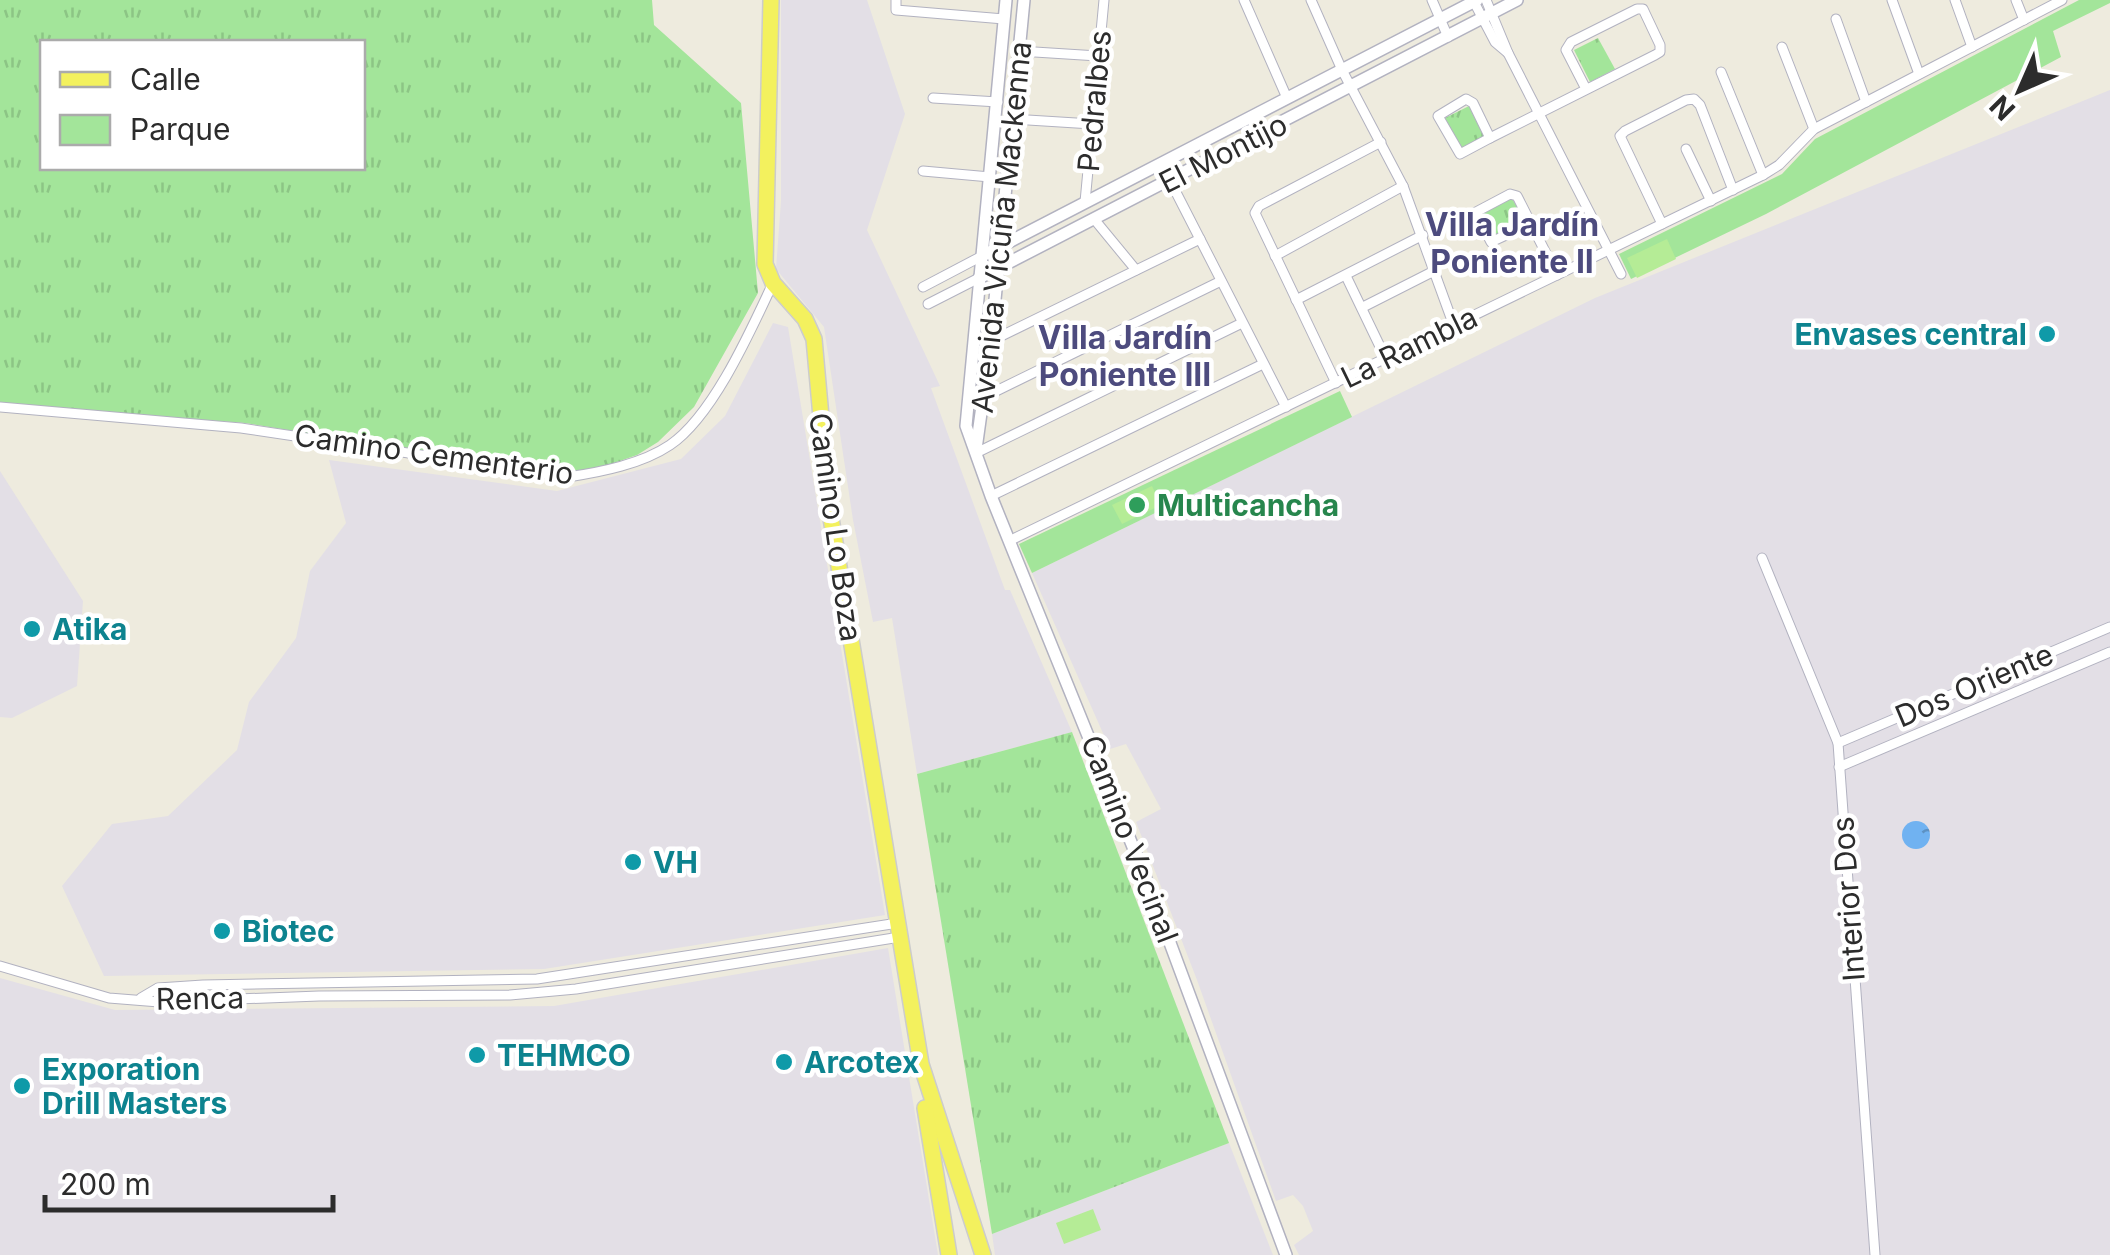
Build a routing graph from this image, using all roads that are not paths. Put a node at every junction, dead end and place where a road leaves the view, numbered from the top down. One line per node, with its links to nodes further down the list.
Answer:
1 (771, 0): 68 (main road)
2 (896, 0): 16 (street)
3 (1006, 0): 16 (street, Avenida Vicuña Mackenna)
4 (1024, 0): 18 (street, Avenida Vicuña Mackenna)
5 (1104, 0): 25 (street, Pedralbes)
6 (1244, 0): 32 (street)
7 (1311, 0): 26 (street)
8 (1432, 0): 17 (street)
9 (1518, 0): 15 (street, El Montijo)
10 (1892, 0): 28 (street)
11 (1955, 0): 23 (street)
12 (2016, 0): 20 (street)
13 (2062, 0): 20 (street, La Rambla)
14 (1479, 1): 15 (street); 17 (street, El Montijo)
15 (1488, 16): 21 (street, El Montijo); 35 (street)
16 (1004, 19): 18 (street); 33 (street, Avenida Vicuña Mackenna)
17 (1440, 19): 21 (street); 26 (street, El Montijo)
18 (1022, 20): 24 (street, Avenida Vicuña Mackenna)
19 (1836, 20): 34 (street)
20 (2024, 20): 23 (street, La Rambla)
21 (1448, 36): 29 (street, El Montijo)
22 (1782, 47): 38 (street)
23 (1972, 47): 28 (street, La Rambla)
24 (1020, 51): 25 (street); 36 (street, Avenida Vicuña Mackenna)
25 (1098, 56): 37 (street, Pedralbes)
26 (1342, 70): 29 (street); 32 (street, El Montijo)
27 (1721, 72): 44 (street)
28 (1920, 74): 34 (street, La Rambla)
29 (1352, 86): 40 (street); 46 (street, El Montijo)
30 (1586, 90): 30 (street); 35 (street)
31 (933, 98): 33 (street)
32 (1287, 98): 42 (street, El Montijo)
33 (998, 102): 45 (street, Avenida Vicuña Mackenna)
34 (1866, 102): 38 (street, La Rambla)
35 (1540, 112): 39 (street); 57 (street)
36 (1012, 118): 37 (street); 56 (street, Avenida Vicuña Mackenna)
37 (1092, 124): 50 (street, Pedralbes)
38 (1814, 129): 44 (street, La Rambla)
39 (1490, 138): 39 (street)
40 (1381, 142): 47 (street); 59 (street)
41 (1686, 150): 49 (street)
42 (1161, 163): 46 (street); 50 (street, El Montijo)
43 (922, 171): 45 (street)
44 (1763, 175): 48 (street, La Rambla)
45 (990, 177): 58 (street, Avenida Vicuña Mackenna)
46 (1170, 180): 51 (street, El Montijo); 55 (street)
47 (1403, 186): 54 (street); 59 (street)
48 (1734, 190): 49 (street, La Rambla); 53 (street)
49 (1711, 200): 53 (street, La Rambla)
50 (1085, 202): 56 (street, El Montijo)
51 (1094, 219): 60 (street, El Montijo); 61 (street)
52 (1530, 224): 52 (street); 65 (street)
53 (1662, 224): 57 (street, La Rambla)
54 (1423, 235): 62 (street); 64 (street)
55 (1200, 239): 61 (street); 67 (street)
56 (1001, 246): 58 (street, El Montijo); 60 (street, Avenida Vicuña Mackenna)
57 (1609, 250): 63 (street); 65 (street, La Rambla)
58 (982, 256): 66 (street, Avenida Vicuña Mackenna); 69 (street, El Montijo)
59 (1274, 256): 70 (street)
60 (998, 268): 66 (street, El Montijo); 75 (street, Avenida Vicuña Mackenna)
61 (1136, 270): 75 (street)
62 (1434, 270): 72 (street); 74 (street)
63 (1621, 274)
64 (1346, 276): 70 (street); 72 (street)
65 (1557, 276): 74 (street, La Rambla)
66 (979, 278): 71 (street, El Montijo); 82 (street, Avenida Vicuña Mackenna)
67 (1221, 282): 73 (street); 79 (street)
68 (772, 283): 80 (street, Camino Cementerio); 91 (main road, Camino Lo Boza)
69 (923, 288)
70 (1296, 300): 78 (street)
71 (928, 304)
72 (1363, 307): 76 (street)
73 (1242, 322): 77 (street); 83 (street)
74 (1454, 326): 76 (street, La Rambla)
75 (991, 341): 79 (street, Avenida Vicuña Mackenna)
76 (1386, 359): 78 (street, La Rambla)
77 (1264, 364): 81 (street); 84 (street)
78 (1336, 383): 81 (street, La Rambla)
79 (984, 397): 83 (street, Avenida Vicuña Mackenna)
80 (0, 407)
81 (1286, 408): 85 (street, La Rambla)
82 (966, 426): 83 (street, Camino Vecinal)
83 (976, 453): 84 (street, Camino Vecinal)
84 (990, 496): 85 (street, Camino Vecinal)
85 (1011, 540): 103 (street, Camino Vecinal)
86 (1762, 558): 89 (street, Interior Dos)
87 (2110, 627): 89 (street, Dos Oriente)
88 (2110, 652): 90 (street, Dos Oriente)
89 (1838, 742): 90 (street, Interior Dos)
90 (1840, 767): 104 (street, Interior Dos)
91 (899, 930): 92 (street, Renca); 93 (street, Renca); 100 (main road, Camino Lo Boza)
92 (800, 938): 93 (street); 95 (street, Renca)
93 (802, 952): 96 (street, Renca)
94 (0, 966): 98 (street)
95 (631, 966): 96 (street); 97 (street, Renca)
96 (633, 980): 99 (street, Renca)
97 (203, 985): 98 (street, Renca); 99 (street)
98 (140, 998): 99 (street, Renca)
99 (203, 998)
100 (921, 1064): 101 (main road, Camino Lo Boza); 102 (main road, Camino Lo Boza)
101 (949, 1255)
102 (983, 1255)
103 (1286, 1255)
104 (1874, 1255)

